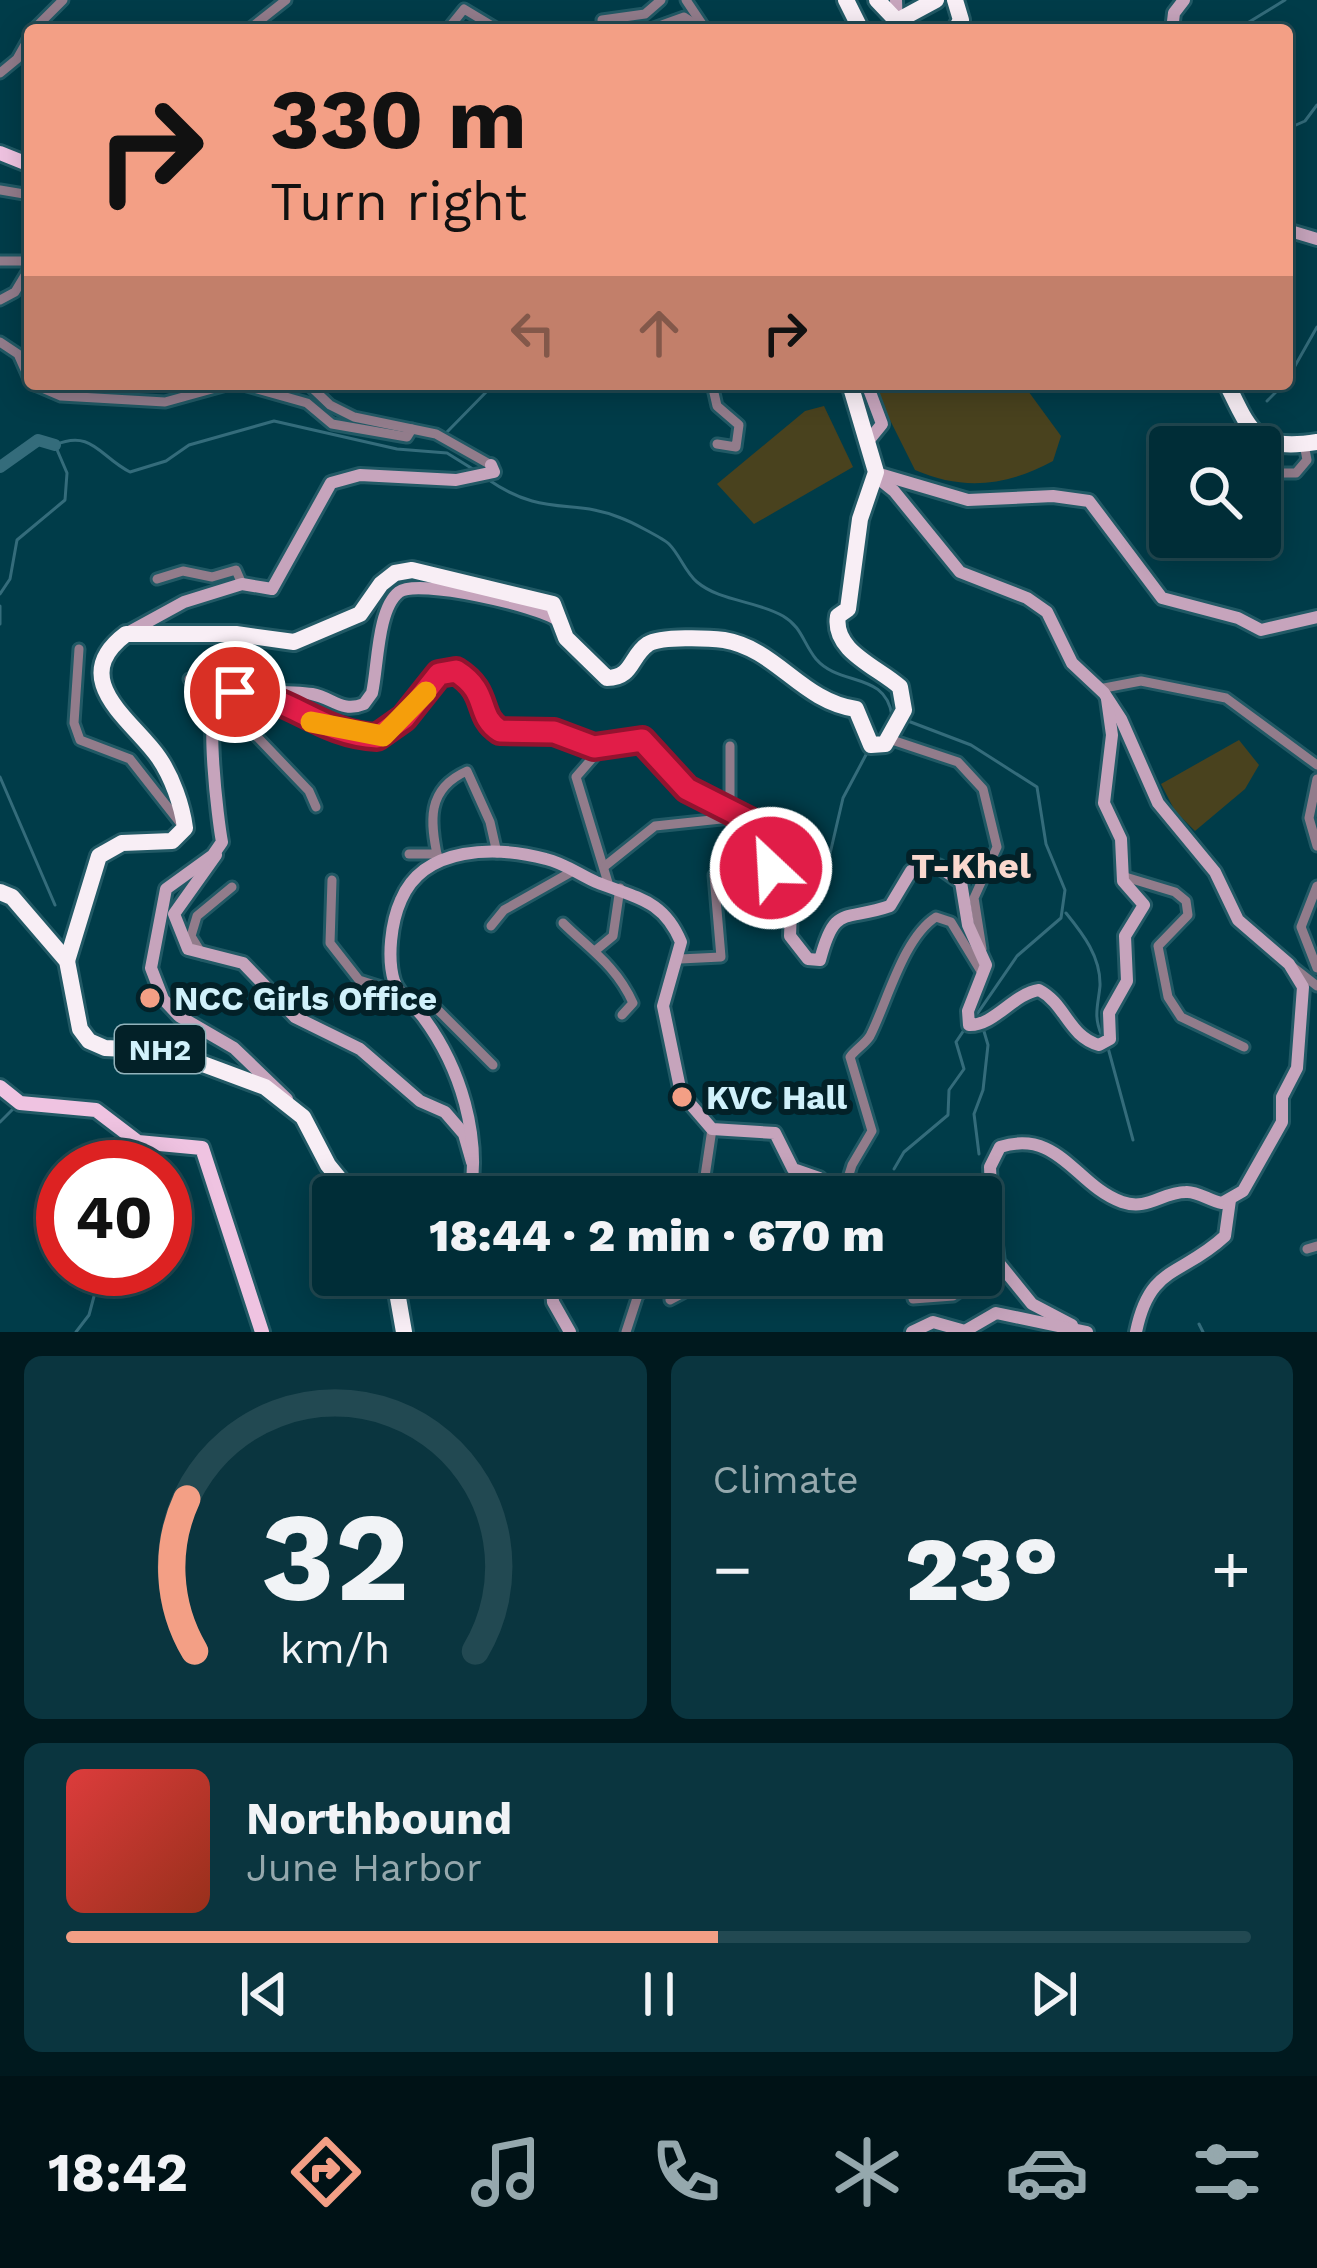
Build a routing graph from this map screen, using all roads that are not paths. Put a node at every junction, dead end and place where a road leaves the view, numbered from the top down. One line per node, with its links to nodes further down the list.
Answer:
1 (63, 0): 7 (street)
2 (286, 0): 8 (street)
3 (661, 0): 6 (street)
4 (877, 0): 13 (highway)
5 (936, 0): 14 (highway)
6 (602, 20)
7 (40, 24)
8 (256, 24)
9 (452, 24): 10 (street)
10 (490, 24)
11 (665, 24): 12 (street)
12 (695, 24)
13 (895, 24)
14 (900, 24)
15 (24, 46): 16 (street)
16 (0, 73)
17 (24, 277): 18 (street)
18 (0, 300)
19 (0, 342): 20 (street)
20 (24, 367)
21 (48, 390): 22 (street)
22 (208, 390)
23 (261, 390): 29 (street)
24 (316, 390): 29 (street)
25 (713, 390): 32 (street)
26 (852, 390): 30 (highway)
27 (869, 390): 30 (street)
28 (1229, 390): 31 (highway)
29 (412, 429): 33 (street)
30 (869, 440): 35 (highway)
31 (1311, 443): 34 (street)
32 (717, 444)
33 (491, 464): 37 (street)
34 (1281, 473)
35 (875, 474): 38 (street); 44 (street); 46 (highway)
36 (157, 578): 37 (street)
37 (242, 584): 40 (street)
38 (1317, 617)
39 (565, 628): 40 (highway); 43 (street); 46 (highway)
40 (120, 638): 53 (highway)
41 (79, 649): 53 (street)
42 (189, 679): 45 (street)
43 (264, 693): 45 (street); 47 (street)
44 (1103, 694): 49 (street); 62 (street); 75 (street)
45 (218, 696): 51 (street); 55 (street)
46 (890, 739): 70 (street)
47 (604, 745): 52 (street); 59 (street)
48 (730, 746): 52 (street)
49 (1317, 765)
50 (1317, 779): 54 (street)
51 (316, 807)
52 (736, 813): 59 (street); 70 (street)
53 (185, 828): 74 (highway)
54 (1317, 846)
55 (218, 850): 72 (street); 84 (street)
56 (497, 853): 58 (street); 58 (street); 60 (street)
57 (409, 854): 58 (street)
58 (437, 857): 79 (street)
59 (605, 866): 66 (street)
60 (573, 871): 66 (street); 69 (street)
61 (714, 875): 73 (street)
62 (1122, 876): 77 (street); 81 (street)
63 (332, 880): 79 (street)
64 (1317, 886): 76 (street)
65 (232, 887): 72 (street)
66 (615, 887): 71 (street); 73 (street)
67 (0, 892): 74 (highway, NH2)
68 (563, 923): 71 (street)
69 (491, 926)
70 (982, 949): 77 (street)
71 (596, 950): 80 (street)
72 (206, 958): 86 (street)
73 (680, 959): 85 (street)
74 (67, 961): 84 (highway, NH2)
75 (1288, 964): 78 (street); 93 (street)
76 (1317, 968)
77 (985, 977): 91 (street)
78 (1317, 986)
79 (403, 995): 82 (street); 86 (street)
80 (622, 1016)
81 (1244, 1047)
82 (494, 1065)
83 (0, 1088): 103 (main road)
84 (291, 1104): 87 (highway, NH2)
85 (712, 1129): 89 (street); 90 (street)
86 (474, 1168): 88 (street)
87 (340, 1176)
88 (473, 1176)
89 (705, 1176)
90 (813, 1176)
91 (848, 1176)
92 (990, 1176): 93 (street)
93 (1230, 1200): 109 (street)
94 (1002, 1265): 95 (street)
95 (1007, 1273): 100 (street); 102 (street)
96 (398, 1296): 104 (highway)
97 (552, 1296): 105 (street)
98 (638, 1296): 106 (street)
99 (678, 1296): 101 (street)
100 (913, 1299)
101 (670, 1300)
102 (1075, 1329): 107 (street); 108 (street)
103 (262, 1332)
104 (404, 1332)
105 (570, 1332)
106 (626, 1332)
107 (912, 1332)
108 (1087, 1332)
109 (1136, 1332)

